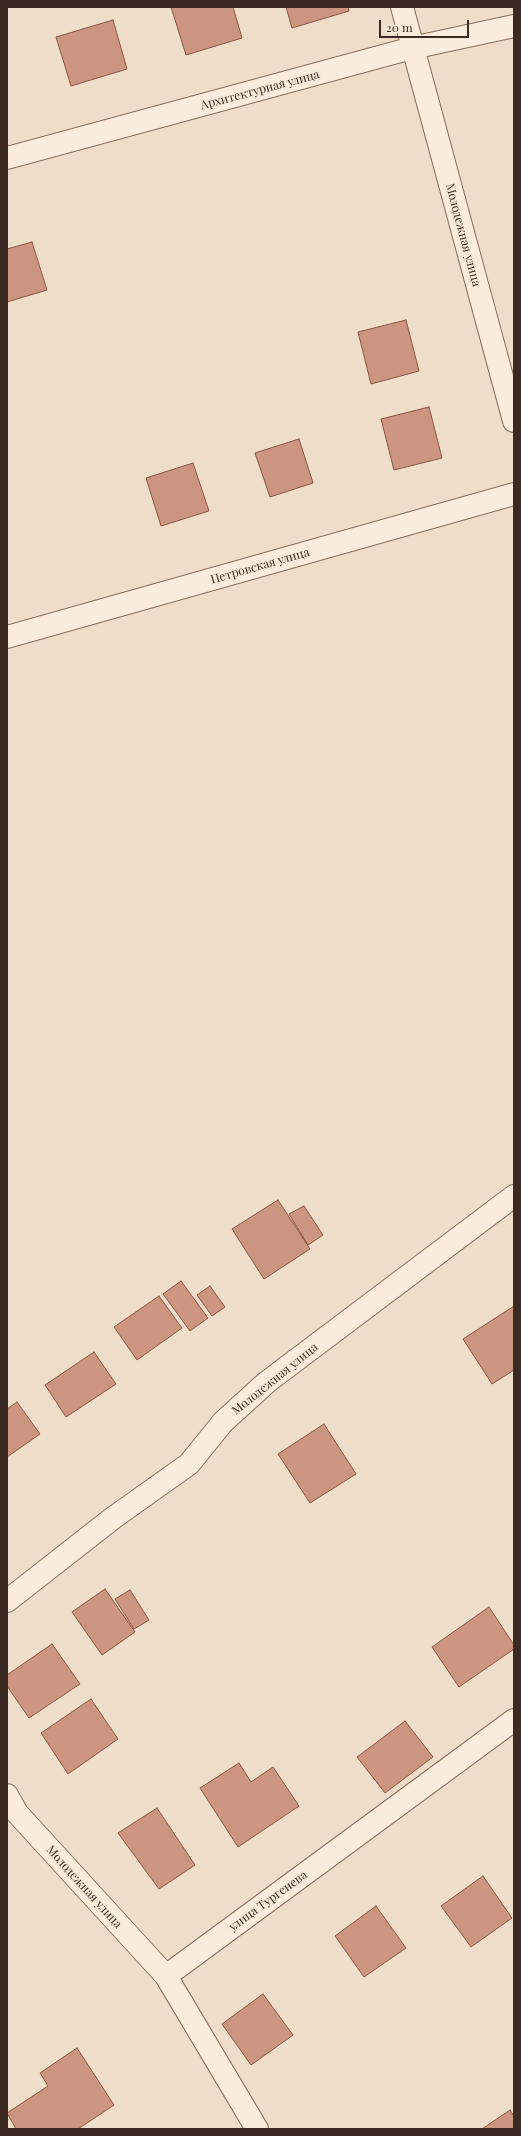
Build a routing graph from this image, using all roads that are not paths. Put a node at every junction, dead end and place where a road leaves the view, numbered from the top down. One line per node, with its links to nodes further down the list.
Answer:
1 (402, 7): 3 (street, Молодежная улица)
2 (514, 26): 3 (street, Архитектурная улица)
3 (412, 48): 4 (street, Архитектурная улица); 5 (street, Молодежная улица)
4 (7, 158)
5 (514, 422)
6 (514, 494): 7 (street, Петровская улица)
7 (7, 637)
8 (514, 1196): 9 (street, Молодежная улица)
9 (7, 1601)
10 (514, 1720): 12 (street, улица Тургенева)
11 (7, 1795): 12 (street, Молодежная улица)
12 (166, 1976): 13 (street)
13 (256, 2129)

